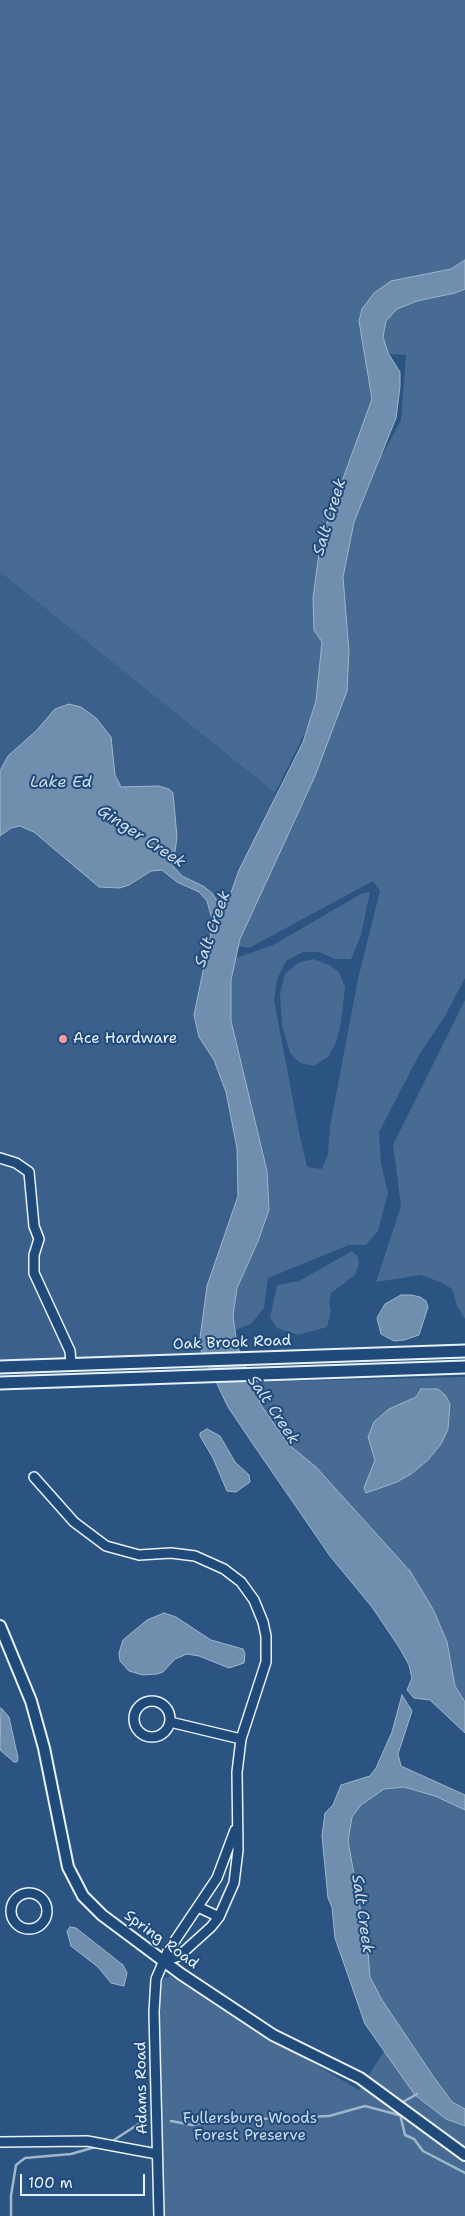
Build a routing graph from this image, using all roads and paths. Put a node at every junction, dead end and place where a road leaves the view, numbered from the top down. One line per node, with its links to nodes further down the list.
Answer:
1 (0, 1158): 3 (street)
2 (465, 1351): 3 (main road, Oak Brook Road)
3 (71, 1364): 4 (main road, Oak Brook Road)
4 (0, 1367)
5 (465, 1367): 6 (main road, Oak Brook Road)
6 (0, 1383)
7 (34, 1477): 10 (street)
8 (0, 1626): 16 (street, Spring Road)
9 (170, 1722): 9 (street); 10 (street)
10 (241, 1739): 11 (street)
11 (237, 1823): 12 (street, Adams Road); 15 (street)
12 (198, 1907): 15 (street); 16 (street, Adams Road)
13 (0, 1910): 14 (street)
14 (11, 1910): 14 (street)
15 (219, 1917): 16 (street)
16 (164, 1961): 18 (street, Adams Road); 19 (street, Spring Road)
17 (0, 2142): 18 (street)
18 (157, 2154): 20 (street, Adams Road)
19 (465, 2155)
20 (159, 2216)

